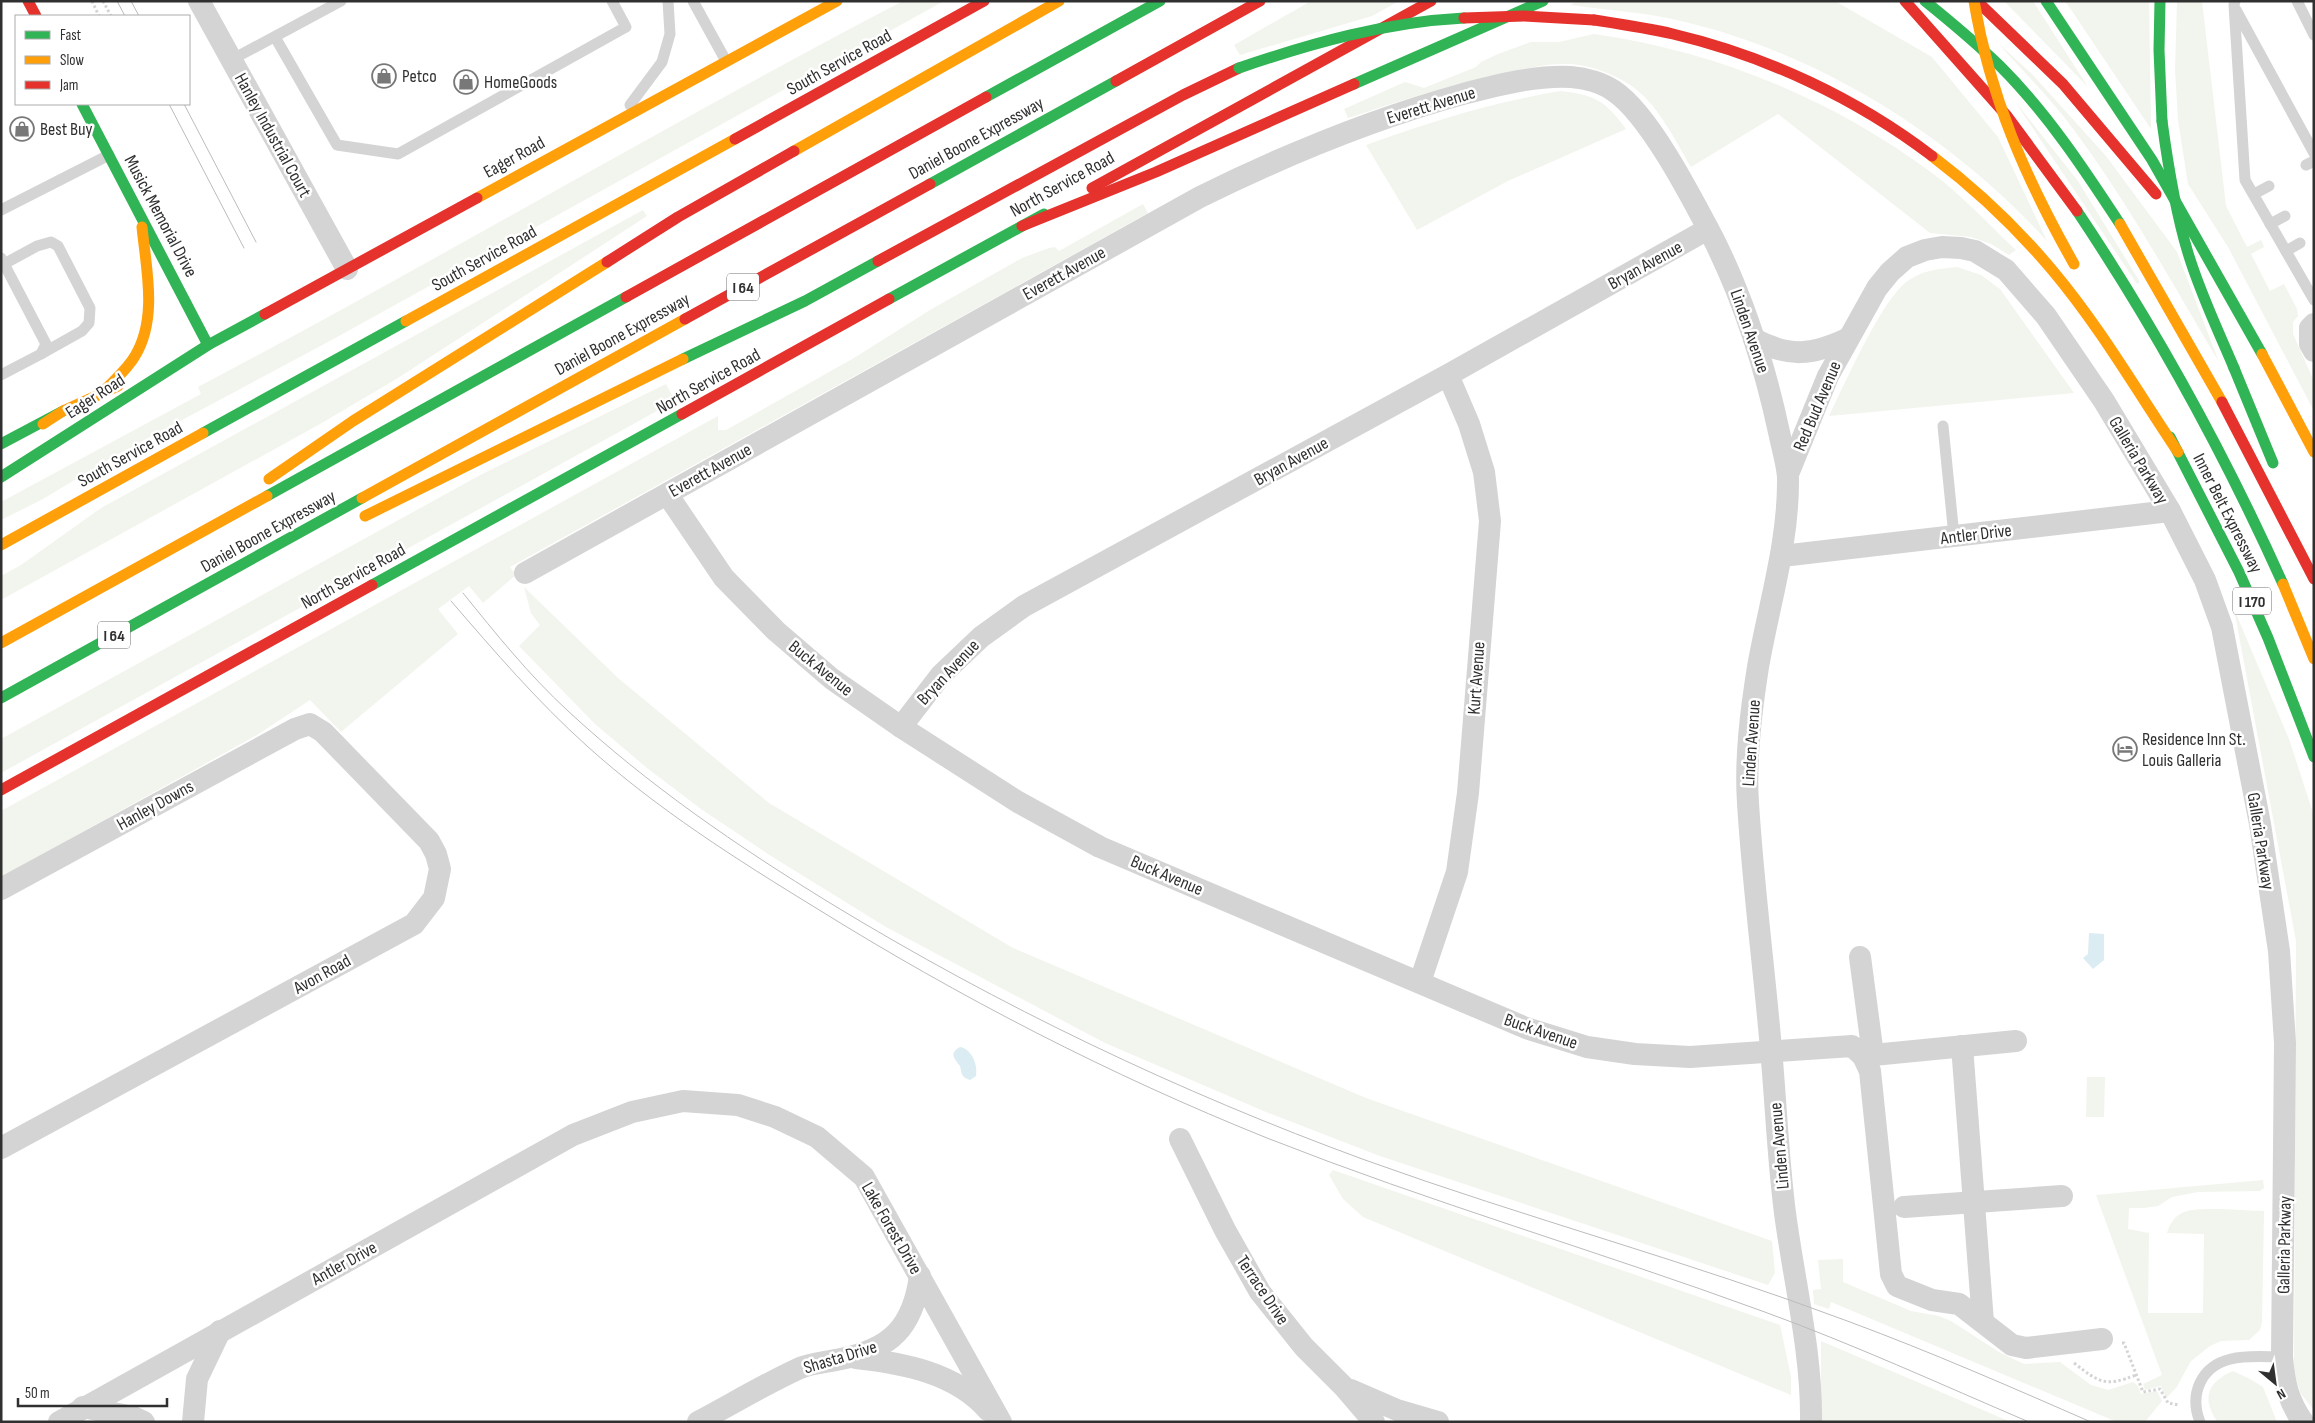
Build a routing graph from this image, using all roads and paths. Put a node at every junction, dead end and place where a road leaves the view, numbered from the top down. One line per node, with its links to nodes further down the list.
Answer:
1 (28, 1): 23 (main road)
2 (92, 1): 24 (path)
3 (103, 1): 25 (path)
4 (199, 1): 28 (street, Hanley Industrial Court)
5 (341, 1): 27 (lane)
6 (612, 1): 27 (lane)
7 (668, 1): 32 (lane)
8 (693, 1): 29 (lane)
9 (837, 1): 29 (main road, Eager Road)
10 (984, 1): 77 (main road, South Service Road)
11 (1059, 1): 75 (main road)
12 (1160, 1): 75 (main road, Daniel Boone Expressway)
13 (1260, 1): 82 (main road, Daniel Boone Expressway / I 64)
14 (1431, 1): 41 (main road, North Service Road)
15 (1543, 1): 41 (main road)
16 (1905, 1): 85 (main road)
17 (1925, 1): 83 (main road, bridge)
18 (1975, 1): 47 (main road); 48 (main road, bridge)
19 (2046, 1): 47 (main road)
20 (2160, 1): 69 (main road, bridge)
21 (2297, 1): 26 (lane)
22 (2234, 3): 33 (lane); 36 (lane)
23 (35, 15)
24 (99, 15)
25 (110, 15)
26 (2314, 34)
27 (275, 37): 28 (lane)
28 (231, 60): 49 (street, Hanley Industrial Court)
29 (726, 61): 32 (main road, Eager Road)
30 (83, 105): 34 (main road, Musick Memorial Drive)
31 (1630, 105): 42 (street, Linden Avenue); 71 (street, Everett Avenue)
32 (620, 120): 49 (main road, Eager Road)
33 (2314, 153)
34 (109, 155): 37 (lane); 38 (main road, Musick Memorial Drive)
35 (2269, 186): 36 (lane)
36 (2254, 194): 40 (lane)
37 (1, 210)
38 (141, 215): 55 (main road, Musick Memorial Drive); 61 (main road)
39 (2285, 216): 40 (lane)
40 (2270, 224): 45 (lane)
41 (1022, 226): 90 (main road, North Service Road)
42 (1708, 229): 53 (street, Linden Avenue); 60 (street, Bryan Avenue)
43 (2300, 243): 45 (lane)
44 (1942, 247): 54 (street, Red Bud Avenue); 73 (street, Galleria Parkway)
45 (2286, 251): 50 (lane)
46 (3, 261): 57 (lane); 57 (lane)
47 (2210, 265): 67 (main road)
48 (2076, 268)
49 (347, 269): 55 (main road, Eager Road)
50 (2309, 281): 51 (lane)
51 (2314, 300)
52 (2314, 324): 56 (street)
53 (1754, 339): 54 (street, Red Bud Avenue); 68 (street, Linden Avenue)
54 (1847, 339): 68 (street, Red Bud Avenue)
55 (208, 345): 61 (main road, Eager Road); 70 (main road, Eager Road)
56 (2314, 351)
57 (41, 354): 59 (lane)
58 (2132, 360): 66 (main road)
59 (1, 375)
60 (1448, 375): 88 (street, Bryan Avenue); 93 (street, Kurt Avenue)
61 (102, 393): 62 (main road, Eager Road)
62 (64, 411): 64 (main road); 65 (main road, Eager Road)
63 (1943, 426): 76 (lane)
64 (1, 444)
65 (1, 451)
66 (2178, 452): 74 (main road, bridge); 89 (main road, Inner Belt Expressway / I 170)
67 (2314, 452)
68 (1788, 474): 79 (street, Linden Avenue)
69 (2278, 475)
70 (1, 477)
71 (667, 494): 81 (street, Everett Avenue); 88 (street, Buck Avenue)
72 (2291, 510): 80 (main road)
73 (2170, 511): 76 (street, Antler Drive); 111 (street, Galleria Parkway)
74 (351, 522)
75 (199, 534): 84 (main road, Daniel Boone Expressway)
76 (1954, 536): 79 (street, Antler Drive)
77 (1, 545)
78 (300, 547): 82 (main road)
79 (1782, 556): 96 (street, Linden Avenue)
80 (2314, 569)
81 (525, 573)
82 (228, 574): 86 (main road, Daniel Boone Expressway / I 64)
83 (2314, 579)
84 (1, 643)
85 (2314, 659)
86 (1, 698)
87 (310, 724): 91 (street, Hanley Downs); 100 (street, Avon Road)
88 (901, 727): 93 (street, Buck Avenue)
89 (2314, 757)
90 (1, 790)
91 (1, 889)
92 (1860, 957): 97 (street)
93 (1420, 982): 96 (street, Buck Avenue)
94 (2016, 1041): 95 (street)
95 (1962, 1046): 97 (street); 102 (street)
96 (1772, 1051): 97 (street, Buck Avenue); 116 (street, Linden Avenue)
97 (1868, 1055): 105 (street)
98 (632, 1112): 104 (street, Lake Forest Drive); 106 (street, Antler Drive)
99 (1180, 1139): 113 (street, Terrace Drive)
100 (3, 1142)
101 (2062, 1196): 102 (street)
102 (1974, 1202): 103 (street); 105 (street)
103 (1904, 1207)
104 (920, 1276): 110 (street, Shasta Drive); 121 (street, Lake Forest Drive)
105 (1983, 1322): 108 (street)
106 (220, 1331): 115 (street, Antler Drive); 119 (street)
107 (2102, 1339): 108 (street)
108 (2067, 1343): 112 (path)
109 (2126, 1350): 112 (path)
110 (850, 1357): 120 (street, Shasta Drive); 121 (street)
111 (2282, 1357): 124 (lane); 125 (street, Galleria Parkway)
112 (2136, 1375): 114 (path)
113 (1346, 1388): 122 (street, Terrace Drive); 123 (street)
114 (2178, 1405)
115 (83, 1407): 117 (street, Antler Drive); 118 (street)
116 (1811, 1420)
117 (59, 1422)
118 (144, 1422)
119 (193, 1422)
120 (698, 1422)
121 (999, 1422)
122 (1374, 1422)
123 (1438, 1422)
124 (2200, 1422)
125 (2303, 1422)

